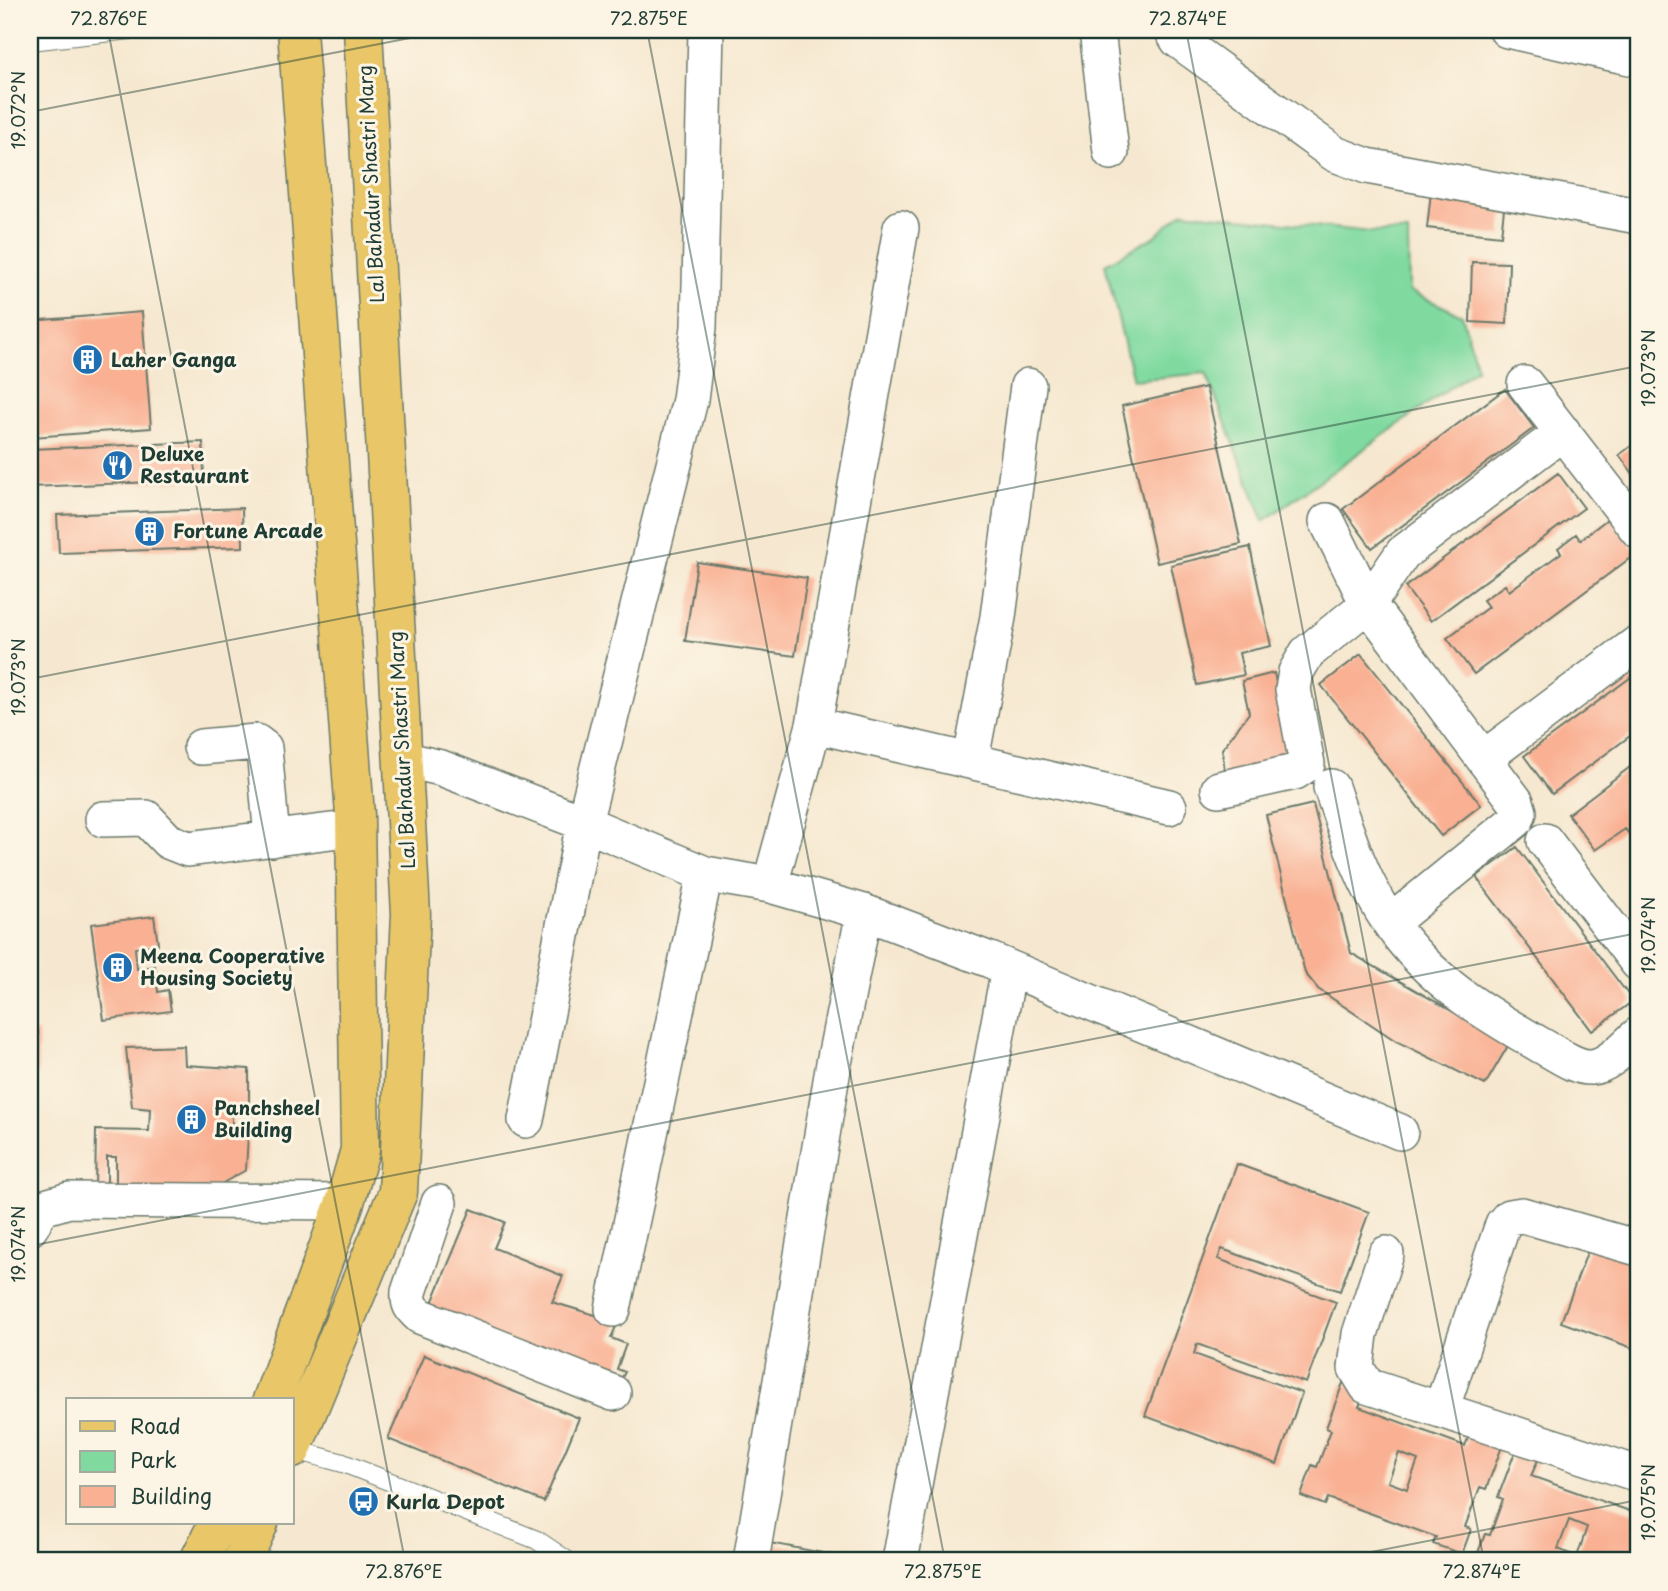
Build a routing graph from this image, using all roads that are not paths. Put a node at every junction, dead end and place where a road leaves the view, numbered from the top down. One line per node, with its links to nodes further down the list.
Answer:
1 (130, 30): 8 (lane)
2 (297, 30): 30 (main road)
3 (363, 30): 24 (main road, Lal Bahadur Shastri Marg)
4 (706, 30): 29 (street)
5 (1097, 30): 10 (street)
6 (1172, 30): 11 (street)
7 (1507, 30): 9 (street)
8 (30, 41)
9 (1638, 59)
10 (1111, 152)
11 (1638, 216)
12 (901, 228): 20 (street)
13 (1525, 384): 15 (street)
14 (1028, 386): 23 (street)
15 (1563, 432): 17 (street); 18 (street)
16 (1327, 521): 18 (street)
17 (1638, 530)
18 (1368, 604): 22 (street); 26 (street)
19 (1638, 643): 22 (street)
20 (814, 725): 23 (street); 34 (street)
21 (201, 747): 31 (street)
22 (1484, 758): 36 (street)
23 (971, 759): 27 (street)
24 (402, 760): 29 (street); 45 (main road, Lal Bahadur Shastri Marg)
25 (1331, 787): 36 (street)
26 (1220, 789)
27 (1168, 807)
28 (103, 819): 31 (street)
29 (584, 823): 33 (street); 40 (street)
30 (355, 828): 31 (street); 42 (main road)
31 (272, 839)
32 (1545, 841): 37 (street)
33 (705, 874): 34 (street); 49 (street)
34 (770, 885): 35 (street)
35 (864, 912): 38 (street); 61 (street)
36 (1390, 923): 39 (street)
37 (1638, 963)
38 (1009, 968): 41 (street); 62 (street)
39 (1638, 1035)
40 (526, 1120)
41 (1400, 1132)
42 (345, 1202): 44 (street); 51 (main road)
43 (439, 1203): 48 (street)
44 (34, 1212)
45 (382, 1232): 48 (street); 53 (main road, Lal Bahadur Shastri Marg)
46 (1638, 1248): 52 (street)
47 (1386, 1254): 52 (street)
48 (419, 1260): 50 (street)
49 (613, 1309)
50 (613, 1393)
51 (273, 1398)
52 (1441, 1410): 55 (street)
53 (294, 1444)
54 (294, 1450): 60 (lane)
55 (1638, 1474)
56 (218, 1524): 58 (main road)
57 (260, 1524): 59 (main road)
58 (199, 1561)
59 (242, 1561)
60 (568, 1561)
61 (751, 1561)
62 (900, 1561)

